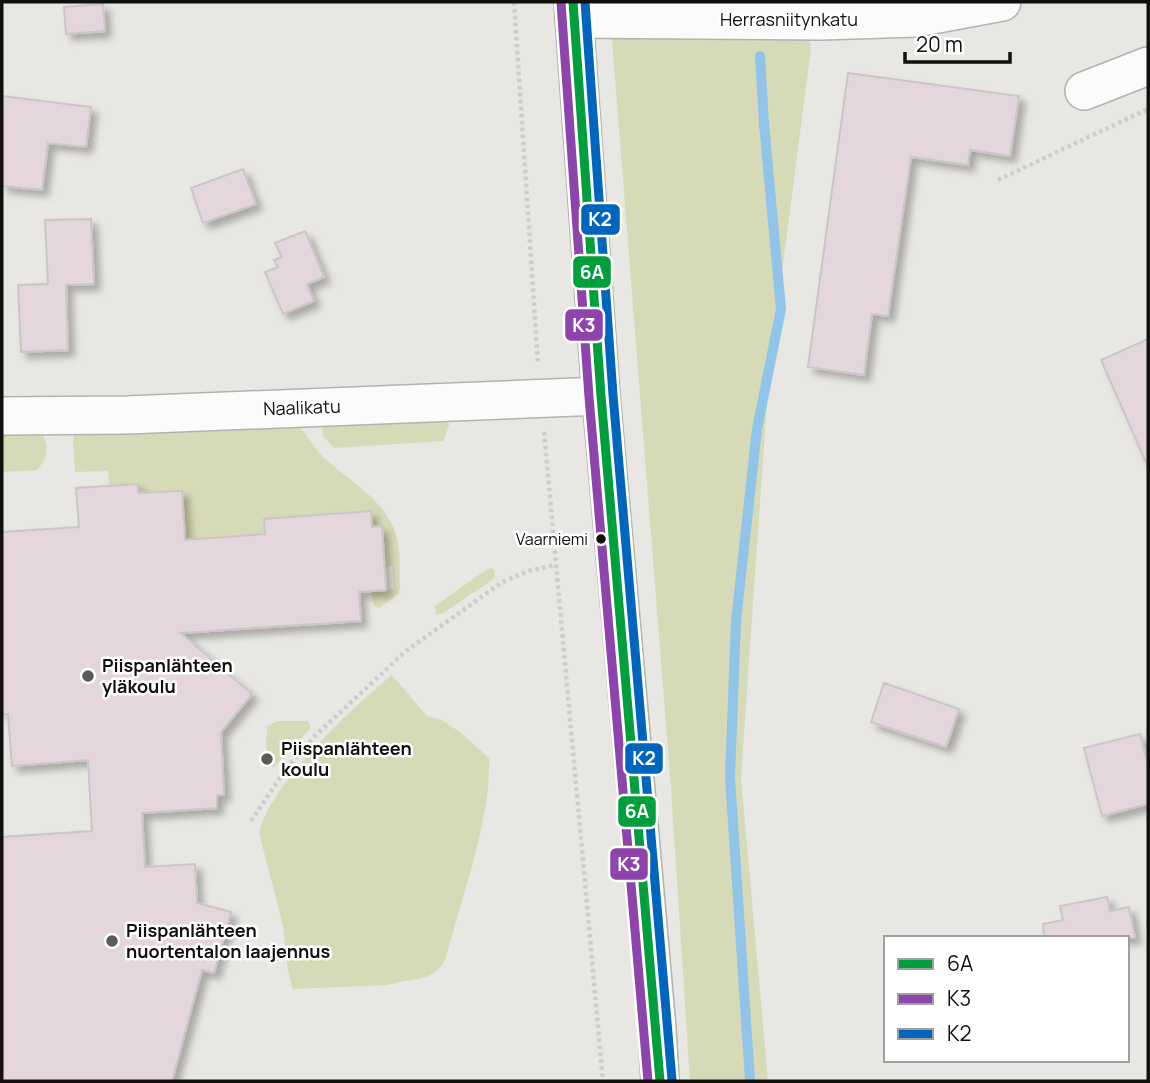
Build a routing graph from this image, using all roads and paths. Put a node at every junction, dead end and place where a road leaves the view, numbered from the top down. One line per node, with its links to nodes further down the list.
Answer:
1 (513, 2): 9 (path)
2 (982, 4): 3 (street, Herrasniitynkatu)
3 (573, 10): 8 (street)
4 (1148, 66): 5 (street)
5 (1084, 91)
6 (1148, 109): 7 (path)
7 (999, 180)
8 (601, 396): 9 (street, Naalikatu); 14 (street)
9 (541, 399): 10 (street, Naalikatu); 11 (path)
10 (2, 416)
11 (556, 565): 12 (path); 13 (path)
12 (251, 821)
13 (603, 1081)
14 (660, 1081)

